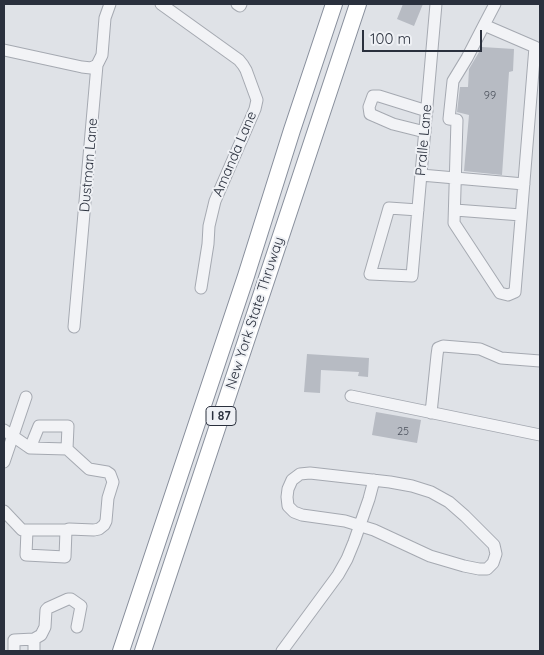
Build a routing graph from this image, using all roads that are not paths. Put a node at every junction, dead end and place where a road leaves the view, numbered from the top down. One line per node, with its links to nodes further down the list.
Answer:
1 (110, 4): 11 (street, Dustman Lane)
2 (161, 4): 20 (street, Amanda Lane)
3 (237, 4): 4 (street)
4 (241, 4)
5 (334, 4): 39 (highway, New York State Thruway / I 87)
6 (358, 4): 40 (highway, New York State Thruway / I 87)
7 (436, 4): 12 (street, Pralle Lane)
8 (495, 4): 9 (street)
9 (484, 25): 15 (street); 16 (street)
10 (4, 50): 11 (street)
11 (97, 65): 21 (street, Dustman Lane)
12 (426, 111): 13 (street, Pralle Lane); 13 (street)
13 (424, 132): 14 (street, Pralle Lane)
14 (421, 175): 15 (street); 17 (street, Pralle Lane)
15 (456, 179): 16 (street); 18 (street)
16 (524, 184): 19 (street)
17 (418, 210): 17 (street, Pralle Lane)
18 (455, 210): 19 (street); 19 (street)
19 (521, 215)
20 (201, 288)
21 (74, 327)
22 (540, 361): 25 (street)
23 (351, 396): 25 (street)
24 (26, 397): 26 (street)
25 (430, 413): 27 (street)
26 (8, 433): 28 (street); 30 (street)
27 (540, 435)
28 (30, 448): 29 (street); 29 (street)
29 (67, 450): 35 (street)
30 (4, 462)
31 (374, 480): 33 (street); 33 (street); 33 (street)
32 (4, 511): 34 (street)
33 (359, 525): 41 (street)
34 (27, 530): 35 (street); 35 (street)
35 (66, 530)
36 (77, 626): 37 (street)
37 (34, 645): 38 (street)
38 (14, 651)
39 (121, 651)
40 (142, 651)
41 (282, 651)

